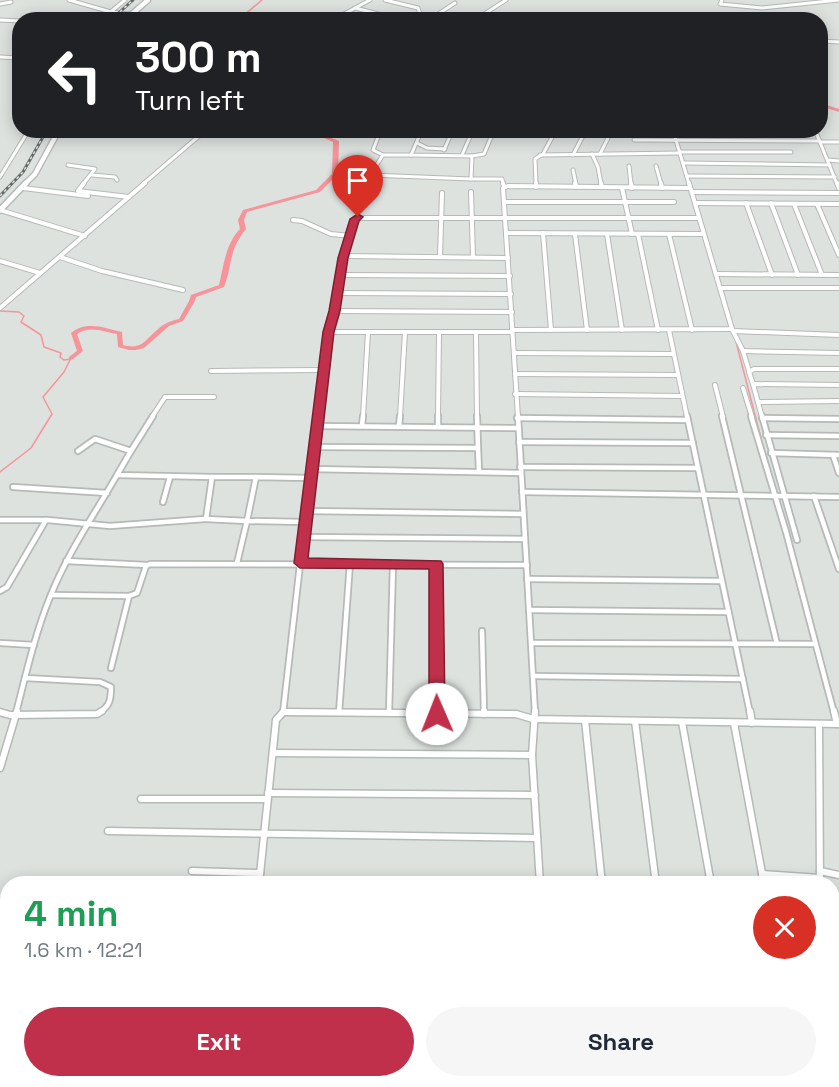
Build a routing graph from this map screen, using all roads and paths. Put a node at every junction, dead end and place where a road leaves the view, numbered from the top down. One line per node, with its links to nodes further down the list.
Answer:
1 (69, 0): 17 (street)
2 (125, 0): 17 (street)
3 (148, 0): 18 (main road)
4 (370, 0): 16 (street)
5 (385, 0): 21 (street)
6 (506, 0): 23 (street)
7 (722, 0): 15 (street)
8 (739, 0): 15 (street)
9 (799, 0): 13 (street)
10 (839, 0): 13 (street)
11 (11, 2): 14 (street)
12 (455, 3): 22 (street)
13 (806, 3): 15 (street)
14 (0, 4)
15 (733, 7)
16 (356, 8): 19 (street); 20 (street)
17 (111, 12)
18 (132, 12)
19 (348, 12)
20 (371, 12)
21 (419, 12)
22 (441, 12)
23 (487, 12)
24 (24, 138): 64 (street)
25 (55, 138): 71 (main road)
26 (197, 138): 80 (street)
27 (378, 138): 46 (street)
28 (419, 138): 40 (street)
29 (449, 138): 41 (street)
30 (469, 138): 49 (street)
31 (491, 138): 52 (street)
32 (552, 138): 50 (street)
33 (582, 138): 51 (street)
34 (608, 138): 45 (street)
35 (819, 138): 38 (street)
36 (675, 139): 37 (street); 38 (street); 42 (street)
37 (634, 140)
38 (820, 141): 39 (street); 55 (street)
39 (839, 142)
40 (417, 143): 41 (street); 47 (street)
41 (445, 149): 48 (street)
42 (680, 152): 43 (street); 45 (street); 54 (street)
43 (791, 152)
44 (592, 154): 45 (street); 51 (street); 70 (street)
45 (600, 154)
46 (383, 155): 47 (street); 65 (street)
47 (411, 155): 48 (street)
48 (442, 155): 49 (street)
49 (462, 155): 52 (street)
50 (540, 155): 51 (street); 68 (street)
51 (573, 155)
52 (472, 156): 65 (street)
53 (839, 161): 55 (street)
54 (683, 163): 55 (street); 63 (street)
55 (829, 163): 60 (street)
56 (68, 165): 62 (street)
57 (629, 166): 74 (street)
58 (656, 166): 75 (street)
59 (573, 170): 69 (street)
60 (832, 171): 61 (street); 67 (street)
61 (839, 171)
62 (92, 175): 66 (street); 80 (street)
63 (687, 176): 67 (street); 76 (street)
64 (0, 177)
65 (471, 179): 72 (street)
66 (117, 180)
67 (837, 180): 77 (street)
68 (536, 187): 69 (street); 72 (street)
69 (576, 187): 70 (street)
70 (602, 187): 73 (street)
71 (22, 188): 80 (street); 90 (main road)
72 (504, 188): 81 (street)
73 (622, 188): 74 (street); 83 (street)
74 (632, 188): 75 (street)
75 (662, 188): 76 (street)
76 (691, 190): 77 (street); 84 (street)
77 (839, 191)
78 (471, 192): 92 (street)
79 (442, 193): 91 (street)
80 (128, 198): 105 (street)
81 (506, 202): 83 (street); 93 (street)
82 (674, 202): 83 (street)
83 (624, 203): 94 (street)
84 (695, 203): 85 (street); 95 (street)
85 (746, 203): 86 (street); 117 (street)
86 (771, 203): 87 (street); 118 (street)
87 (794, 204): 88 (street); 119 (street)
88 (817, 204): 89 (street); 107 (street)
89 (839, 204)
90 (0, 210): 105 (street)
91 (441, 217): 92 (street); 106 (street); 110 (street)
92 (471, 217): 93 (street); 111 (street)
93 (506, 218): 94 (street); 97 (street)
94 (629, 218): 95 (street); 101 (street)
95 (699, 218): 104 (street)
96 (293, 220): 106 (street)
97 (508, 233): 98 (street); 112 (street)
98 (543, 233): 99 (street); 130 (street)
99 (575, 234): 100 (street); 131 (street)
100 (607, 234): 101 (street); 132 (street)
101 (632, 234): 102 (street)
102 (638, 234): 103 (street); 133 (street)
103 (669, 234): 104 (street); 135 (street)
104 (703, 234): 115 (street)
105 (85, 236): 109 (street)
106 (351, 236): 108 (street)
107 (839, 255)
108 (345, 256): 110 (street); 116 (street)
109 (60, 257): 114 (street); 124 (street)
110 (440, 257): 111 (street)
111 (473, 258): 112 (street)
112 (508, 258): 121 (street)
113 (0, 261): 114 (street)
114 (41, 273): 127 (street)
115 (717, 274): 117 (street); 122 (street)
116 (341, 275): 121 (street); 125 (street)
117 (772, 275): 118 (street)
118 (798, 275): 119 (street)
119 (822, 275): 120 (street)
120 (839, 275)
121 (510, 276): 126 (street)
122 (720, 288): 123 (street); 136 (street)
123 (839, 288)
124 (183, 290)
125 (338, 292): 126 (street); 128 (street)
126 (511, 294): 129 (street)
127 (0, 308)
128 (335, 311): 129 (street); 138 (street)
129 (512, 312): 137 (street)
130 (551, 330): 131 (street); 137 (street)
131 (587, 330): 132 (street)
132 (622, 330): 133 (street)
133 (658, 330): 134 (street)
134 (669, 330): 135 (street); 147 (street)
135 (692, 330): 136 (street)
136 (732, 330): 143 (street); 144 (street)
137 (512, 331): 142 (street); 145 (street)
138 (328, 332): 139 (street); 150 (street)
139 (368, 332): 140 (street); 168 (street)
140 (405, 332): 141 (street); 169 (street)
141 (440, 332): 142 (street); 170 (street)
142 (476, 332): 171 (street)
143 (839, 335)
144 (743, 351): 146 (street); 151 (street)
145 (514, 353): 147 (street); 152 (street)
146 (839, 353)
147 (673, 354): 153 (street)
148 (839, 369): 151 (street)
149 (212, 370): 150 (street)
150 (324, 370): 167 (street)
151 (749, 371): 154 (street)
152 (515, 374): 153 (street); 158 (street)
153 (678, 375): 159 (street)
154 (753, 384): 156 (street); 162 (street)
155 (715, 385): 198 (street)
156 (839, 385)
157 (743, 388): 199 (street)
158 (515, 394): 159 (street); 163 (street)
159 (682, 396): 166 (street)
160 (214, 397): 180 (street)
161 (839, 401): 162 (street)
162 (758, 402): 164 (street)
163 (517, 418): 166 (street); 172 (street)
164 (762, 418): 165 (street); 173 (street)
165 (839, 419)
166 (688, 420): 176 (street)
167 (316, 426): 168 (street); 177 (street)
168 (362, 426): 169 (street)
169 (399, 426): 170 (street)
170 (438, 426): 171 (street)
171 (477, 427): 172 (street); 178 (street)
172 (518, 428): 175 (street)
173 (766, 435): 174 (street); 181 (street)
174 (839, 436)
175 (519, 442): 176 (street); 186 (street)
176 (693, 443): 184 (street)
177 (314, 447): 178 (street); 185 (street)
178 (478, 448): 187 (street)
179 (78, 451): 180 (street)
180 (131, 451): 189 (street)
181 (771, 453): 182 (street); 200 (street)
182 (833, 454): 183 (street); 188 (street)
183 (839, 455)
184 (698, 468): 186 (street); 197 (street)
185 (311, 469): 187 (street); 193 (street)
186 (520, 470): 187 (street); 195 (street)
187 (479, 471)
188 (839, 474)
189 (117, 475): 190 (street); 196 (street)
190 (170, 477): 191 (street); 203 (street)
191 (212, 477): 192 (street); 207 (street)
192 (256, 477): 193 (street); 209 (street)
193 (310, 478): 204 (street)
194 (13, 487): 196 (street)
195 (522, 492): 197 (street); 205 (street)
196 (107, 493): 211 (street)
197 (703, 494): 198 (street); 225 (street)
198 (742, 494): 199 (street); 235 (street)
199 (775, 495): 200 (street); 236 (street)
200 (784, 495): 201 (street); 214 (street)
201 (814, 496): 202 (street); 223 (street)
202 (839, 497)
203 (163, 502)
204 (307, 511): 205 (street); 210 (street)
205 (523, 514): 213 (street)
206 (0, 519): 208 (street)
207 (206, 519): 209 (street); 211 (street)
208 (46, 520): 211 (street); 226 (street)
209 (247, 521): 210 (street); 216 (street)
210 (304, 522): 212 (street)
211 (88, 524): 215 (street)
212 (302, 537): 213 (street); 217 (street)
213 (525, 539): 222 (street)
214 (797, 540)
215 (66, 561): 221 (street); 227 (street)
216 (237, 563): 217 (street); 221 (street)
217 (300, 563): 218 (street); 243 (street)
218 (350, 563): 219 (street); 244 (street)
219 (393, 564): 220 (street); 245 (street)
220 (436, 564): 222 (street); 247 (street)
221 (147, 565): 228 (street)
222 (526, 565): 224 (street)
223 (839, 569)
224 (527, 579): 225 (street); 229 (street)
225 (721, 581): 230 (street)
226 (0, 591)
227 (51, 595): 228 (street); 237 (street)
228 (129, 596): 238 (street)
229 (530, 610): 230 (street); 233 (street)
230 (728, 612): 234 (street)
231 (482, 631): 248 (street)
232 (0, 643): 237 (street)
233 (532, 643): 234 (street); 239 (street)
234 (736, 644): 235 (street); 241 (street)
235 (777, 644): 236 (street)
236 (815, 644): 255 (street)
237 (34, 645): 240 (street)
238 (111, 668)
239 (534, 676): 241 (street); 249 (street)
240 (25, 678): 246 (street); 246 (street)
241 (743, 679): 254 (street)
242 (0, 712): 246 (street)
243 (284, 712): 244 (street); 258 (street)
244 (339, 713): 245 (street)
245 (389, 713): 247 (street)
246 (16, 714): 257 (street)
247 (437, 714): 248 (street)
248 (484, 714): 249 (street)
249 (533, 719): 250 (street); 259 (street)
250 (585, 720): 251 (street); 272 (street)
251 (635, 721): 252 (street); 273 (street)
252 (682, 722): 253 (street); 274 (street)
253 (734, 723): 254 (street); 269 (street)
254 (752, 723): 256 (street)
255 (838, 724): 256 (street)
256 (819, 725): 276 (street)
257 (3, 743): 260 (street)
258 (273, 753): 259 (street); 262 (street)
259 (532, 755): 261 (street)
260 (0, 768)
261 (535, 795): 262 (street); 266 (street)
262 (268, 796): 263 (street); 265 (street)
263 (141, 799)
264 (108, 831): 265 (street)
265 (264, 835): 266 (street); 268 (street)
266 (537, 838): 271 (street)
267 (192, 871): 268 (street)
268 (260, 873): 270 (street)
269 (762, 874): 275 (street)
270 (260, 876)
271 (539, 876)
272 (601, 876)
273 (655, 876)
274 (710, 876)
275 (791, 876)
276 (820, 876)

